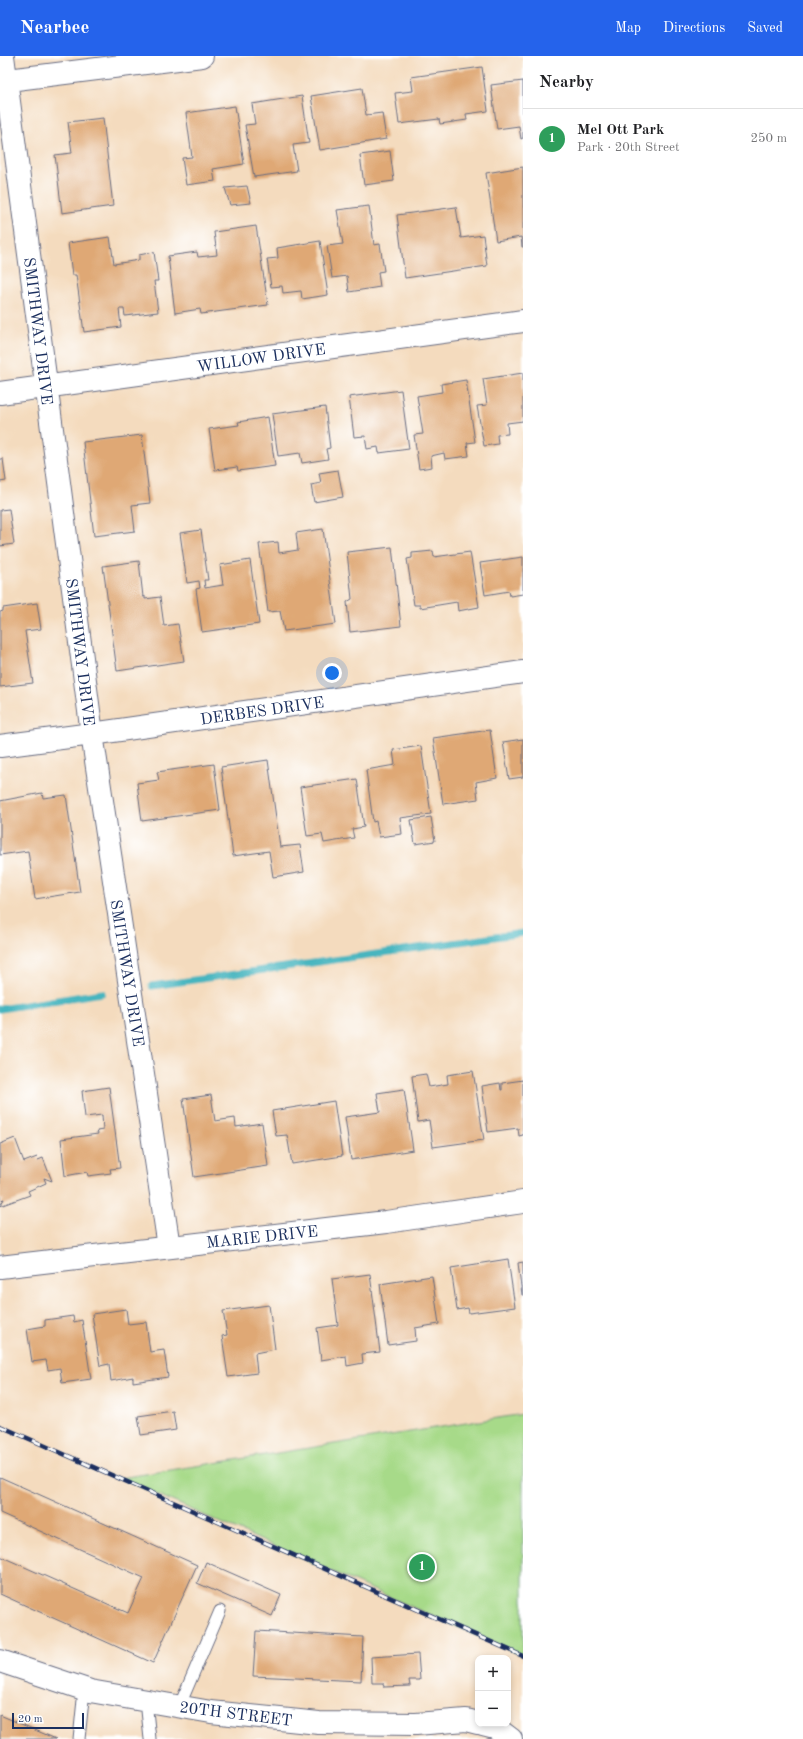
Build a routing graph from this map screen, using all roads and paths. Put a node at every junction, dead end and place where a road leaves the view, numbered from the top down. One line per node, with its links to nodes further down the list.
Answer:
1 (3, 56): 3 (street, SMITHWAY DRIVE)
2 (202, 56): 3 (street)
3 (3, 81): 5 (street, SMITHWAY DRIVE)
4 (523, 321): 5 (street, WILLOW DRIVE)
5 (46, 386): 6 (street, WILLOW DRIVE); 8 (street, SMITHWAY DRIVE)
6 (0, 393)
7 (523, 672): 8 (street, DERBES DRIVE)
8 (92, 734): 9 (street, DERBES DRIVE); 11 (street, SMITHWAY DRIVE)
9 (0, 746)
10 (523, 1202): 11 (street, MARIE DRIVE)
11 (169, 1247): 12 (street, MARIE DRIVE)
12 (0, 1267)
13 (220, 1611): 17 (lane)
14 (0, 1661): 15 (street, 20TH STREET)
15 (84, 1690): 16 (street, 20TH STREET); 20 (lane)
16 (146, 1701): 17 (street, 20TH STREET); 21 (lane)
17 (179, 1707): 18 (street, 20TH STREET)
18 (475, 1722)
19 (495, 1727): 22 (street)
20 (79, 1739)
21 (150, 1739)
22 (511, 1739)

